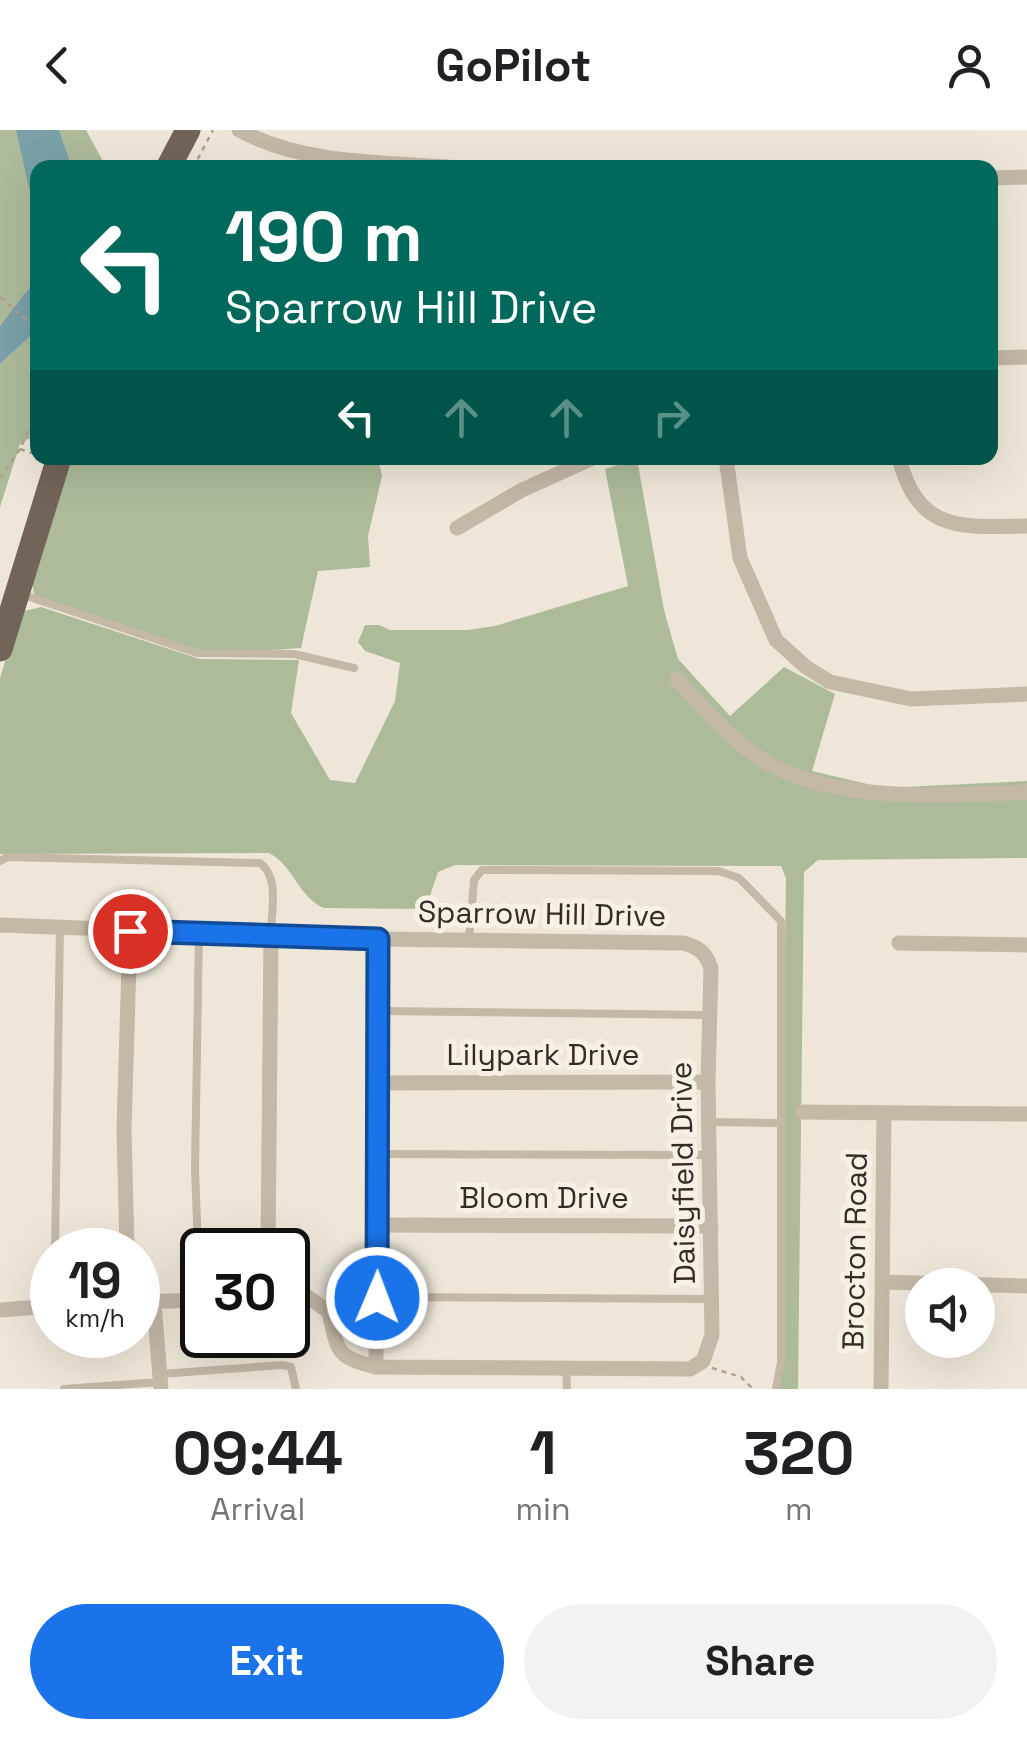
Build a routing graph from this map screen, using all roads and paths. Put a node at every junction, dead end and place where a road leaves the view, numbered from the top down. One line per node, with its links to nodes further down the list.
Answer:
1 (188, 130): 4 (main road)
2 (213, 130): 5 (path)
3 (239, 130): 6 (street)
4 (172, 160)
5 (197, 160)
6 (355, 160)
7 (1027, 177): 8 (street)
8 (998, 178)
9 (1, 298): 10 (path)
10 (30, 323)
11 (1027, 357): 12 (street)
12 (998, 358)
13 (30, 427): 14 (path)
14 (20, 449): 15 (path); 20 (path)
15 (30, 453)
16 (56, 465): 23 (main road)
17 (577, 465): 22 (street)
18 (727, 465): 27 (street)
19 (902, 465): 21 (street)
20 (0, 478)
21 (1027, 526)
22 (457, 528)
23 (17, 593): 24 (main road); 25 (lane)
24 (0, 648)
25 (354, 668)
26 (677, 679): 28 (street)
27 (1027, 694)
28 (1027, 792)
29 (0, 861): 34 (lane)
30 (0, 924): 31 (street, Sparrow Hill Drive)
31 (60, 927): 32 (street, Sparrow Hill Drive); 53 (lane)
32 (130, 931): 33 (street, Sparrow Hill Drive); 54 (street)
33 (199, 932): 34 (street, Sparrow Hill Drive); 55 (lane)
34 (271, 934): 35 (street, Sparrow Hill Drive); 56 (street)
35 (378, 939): 36 (street, Sparrow Hill Drive); 40 (street)
36 (469, 940): 39 (street, Sparrow Hill Drive); 48 (lane)
37 (899, 944): 38 (street)
38 (1027, 944)
39 (711, 968): 41 (street, Daisyfield Drive)
40 (378, 1011): 41 (lane); 43 (street)
41 (710, 1015): 42 (street, Daisyfield Drive)
42 (708, 1082): 43 (street, Lilypark Drive); 47 (street, Daisyfield Drive)
43 (378, 1083): 49 (street)
44 (802, 1112): 45 (street)
45 (884, 1113): 46 (street); 57 (street, Brocton Road)
46 (1027, 1114)
47 (709, 1122): 48 (lane); 50 (street, Daisyfield Drive)
48 (781, 1123): 72 (lane)
49 (378, 1154): 50 (lane); 51 (street)
50 (710, 1156): 52 (street, Daisyfield Drive)
51 (378, 1226): 52 (street, Bloom Drive); 60 (street)
52 (711, 1226): 61 (street, Daisyfield Drive)
53 (55, 1228)
54 (127, 1228)
55 (197, 1228)
56 (268, 1228)
57 (882, 1282): 58 (street); 73 (street, Brocton Road)
58 (1027, 1286)
59 (310, 1298): 65 (street)
60 (377, 1298): 61 (lane); 65 (street)
61 (712, 1298): 64 (street, Daisyfield Drive)
62 (30, 1308): 63 (street)
63 (0, 1310)
64 (696, 1365): 66 (street); 71 (path)
65 (376, 1367): 66 (street)
66 (566, 1368): 70 (lane)
67 (161, 1382): 68 (lane); 69 (lane)
68 (64, 1389)
69 (296, 1389)
70 (567, 1389)
71 (754, 1389)
72 (776, 1389)
73 (881, 1389)

